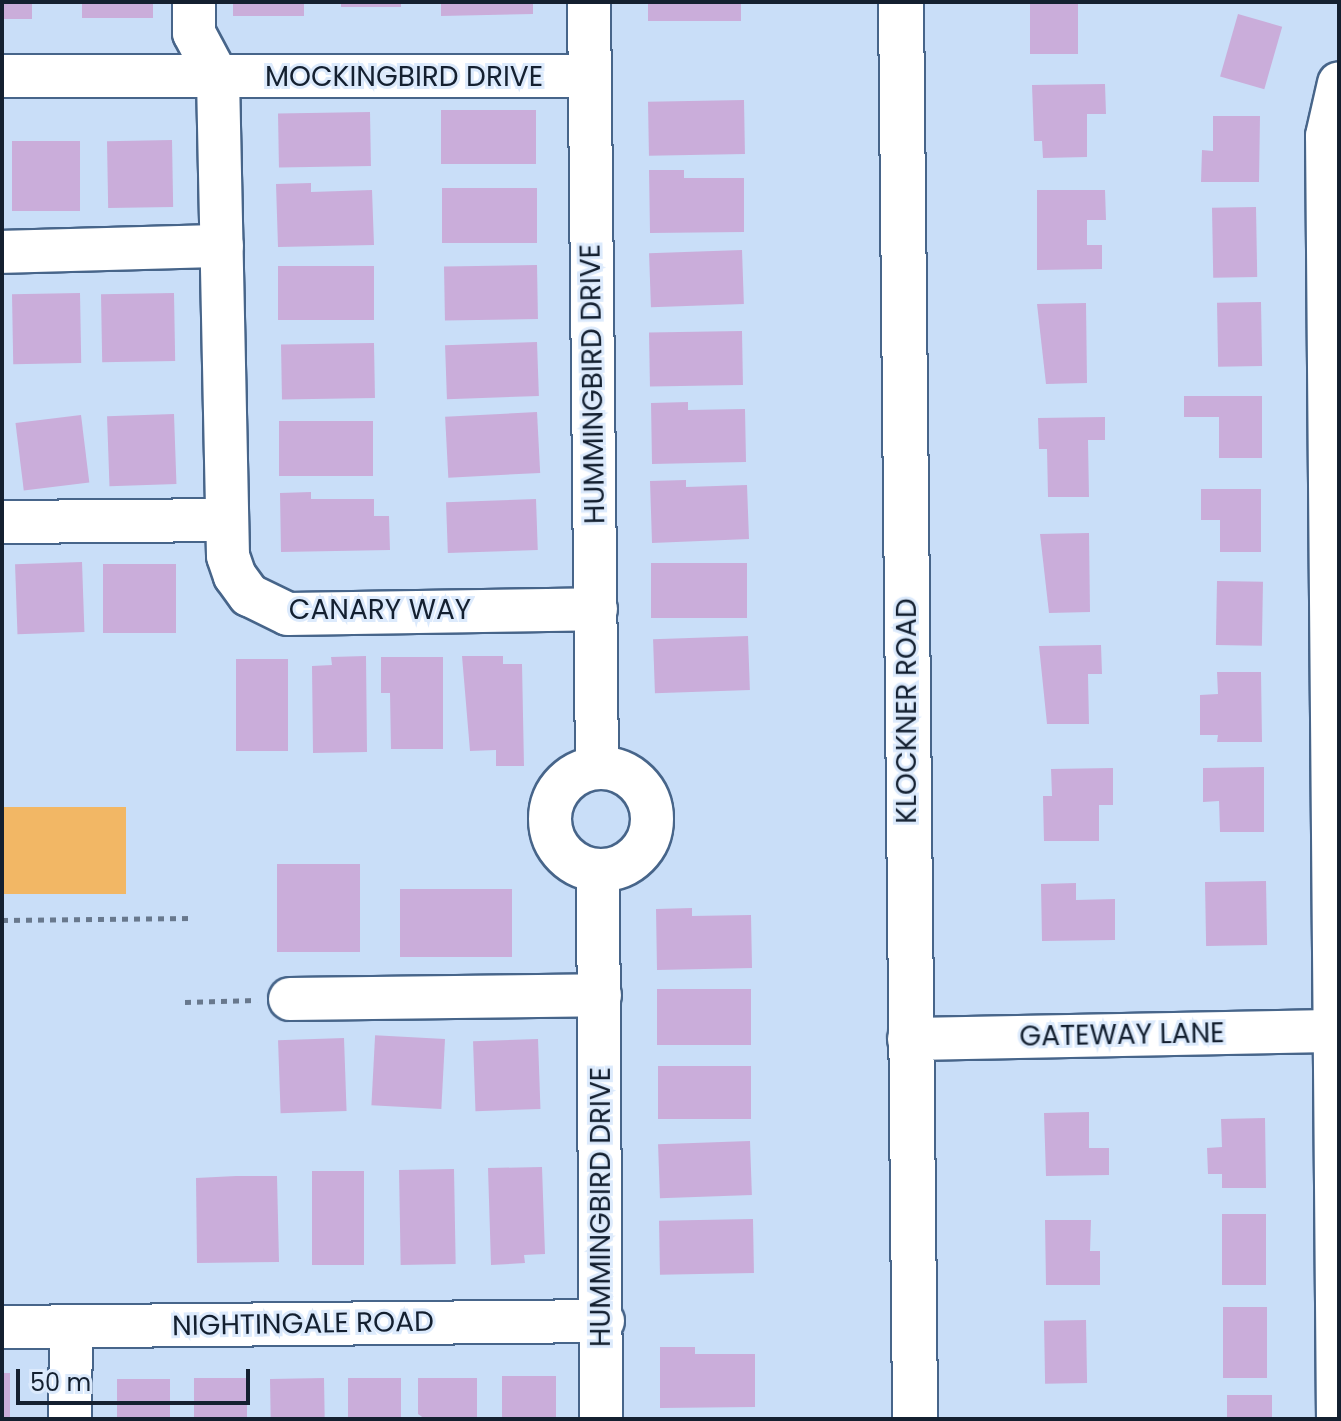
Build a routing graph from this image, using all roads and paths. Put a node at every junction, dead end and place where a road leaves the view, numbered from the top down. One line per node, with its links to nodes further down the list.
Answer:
1 (194, 2): 6 (street)
2 (589, 2): 5 (street, HUMMINGBIRD DRIVE)
3 (901, 2): 23 (main road, KLOCKNER ROAD)
4 (2, 76): 6 (street, MOCKINGBIRD DRIVE)
5 (589, 76): 6 (street, MOCKINGBIRD DRIVE); 13 (street, HUMMINGBIRD DRIVE)
6 (218, 78): 8 (street, CANARY WAY)
7 (1339, 83): 10 (street)
8 (222, 246): 9 (street); 11 (street, CANARY WAY)
9 (2, 252)
10 (1334, 379): 14 (street)
11 (227, 520): 12 (street); 13 (street, CANARY WAY)
12 (2, 522)
13 (596, 609): 15 (street, HUMMINGBIRD DRIVE)
14 (1336, 763): 22 (street)
15 (597, 767): 16 (street); 16 (street)
16 (598, 870): 19 (street, HUMMINGBIRD DRIVE)
17 (193, 918): 18 (path)
18 (2, 920)
19 (600, 995): 20 (street); 25 (street, HUMMINGBIRD DRIVE)
20 (290, 999): 21 (path)
21 (185, 1002)
22 (1335, 1031): 23 (street, GATEWAY LANE); 24 (street)
23 (909, 1039): 30 (main road, KLOCKNER ROAD)
24 (1338, 1171): 31 (street)
25 (603, 1321): 27 (street, NIGHTINGALE ROAD); 29 (street, HUMMINGBIRD DRIVE)
26 (2, 1327): 27 (street, NIGHTINGALE ROAD)
27 (71, 1327): 28 (street)
28 (70, 1419)
29 (601, 1419)
30 (915, 1419)
31 (1338, 1419)

